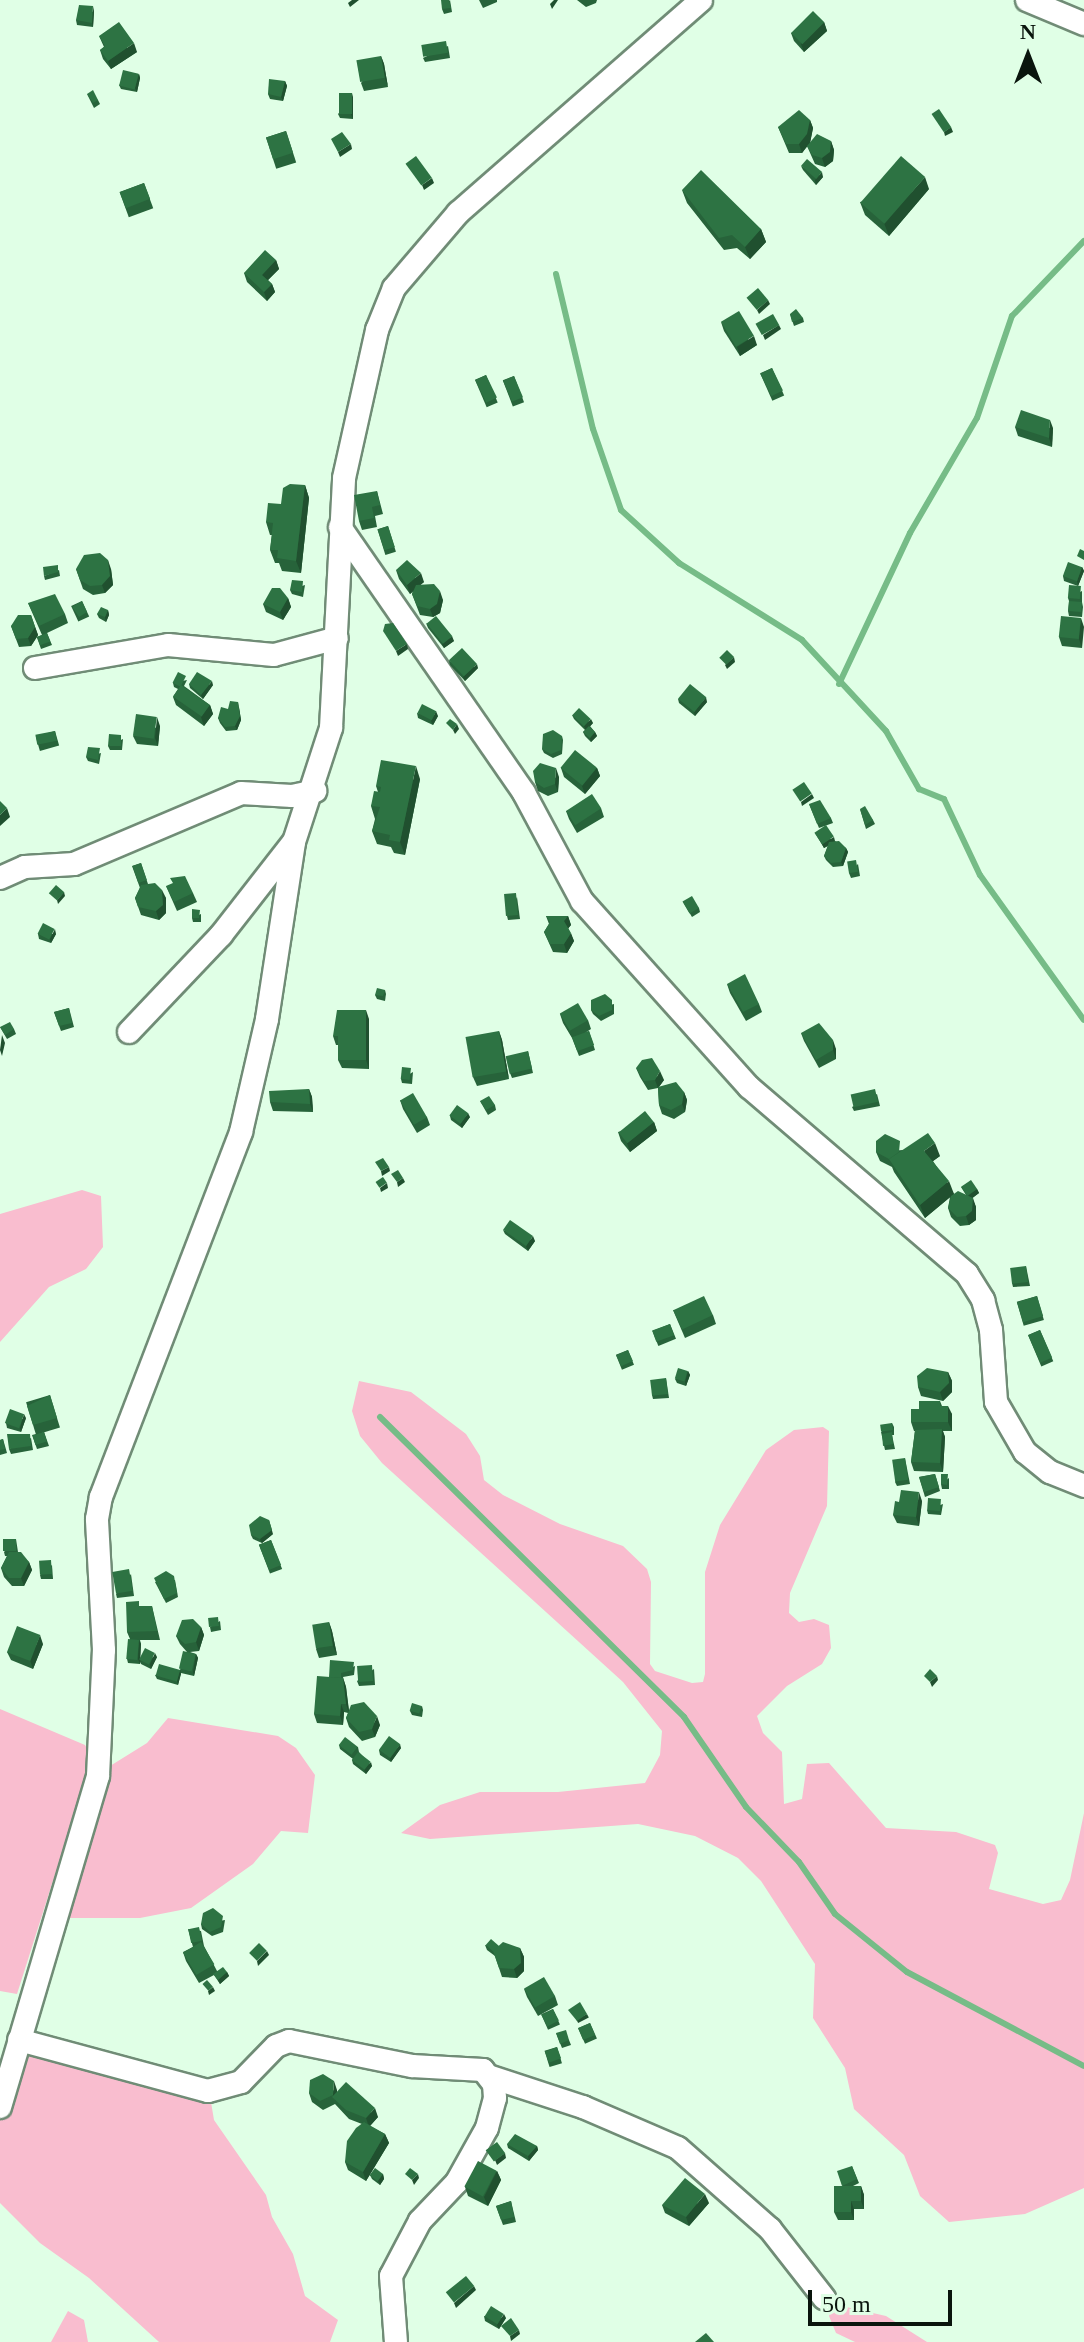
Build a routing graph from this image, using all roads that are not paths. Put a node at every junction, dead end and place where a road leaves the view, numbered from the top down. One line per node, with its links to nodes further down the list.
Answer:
1 (701, 0): 4 (street)
2 (1027, 0): 3 (street)
3 (1084, 24)
4 (340, 527): 5 (street); 11 (street)
5 (337, 638): 6 (street); 7 (street)
6 (35, 668)
7 (315, 791): 8 (street); 9 (street)
8 (294, 842): 10 (street); 12 (street)
9 (0, 878)
10 (129, 1032)
11 (1084, 1486)
12 (19, 2040): 13 (street); 14 (street)
13 (491, 2077): 15 (street); 16 (street)
14 (0, 2107)
15 (824, 2298)
16 (396, 2342)

